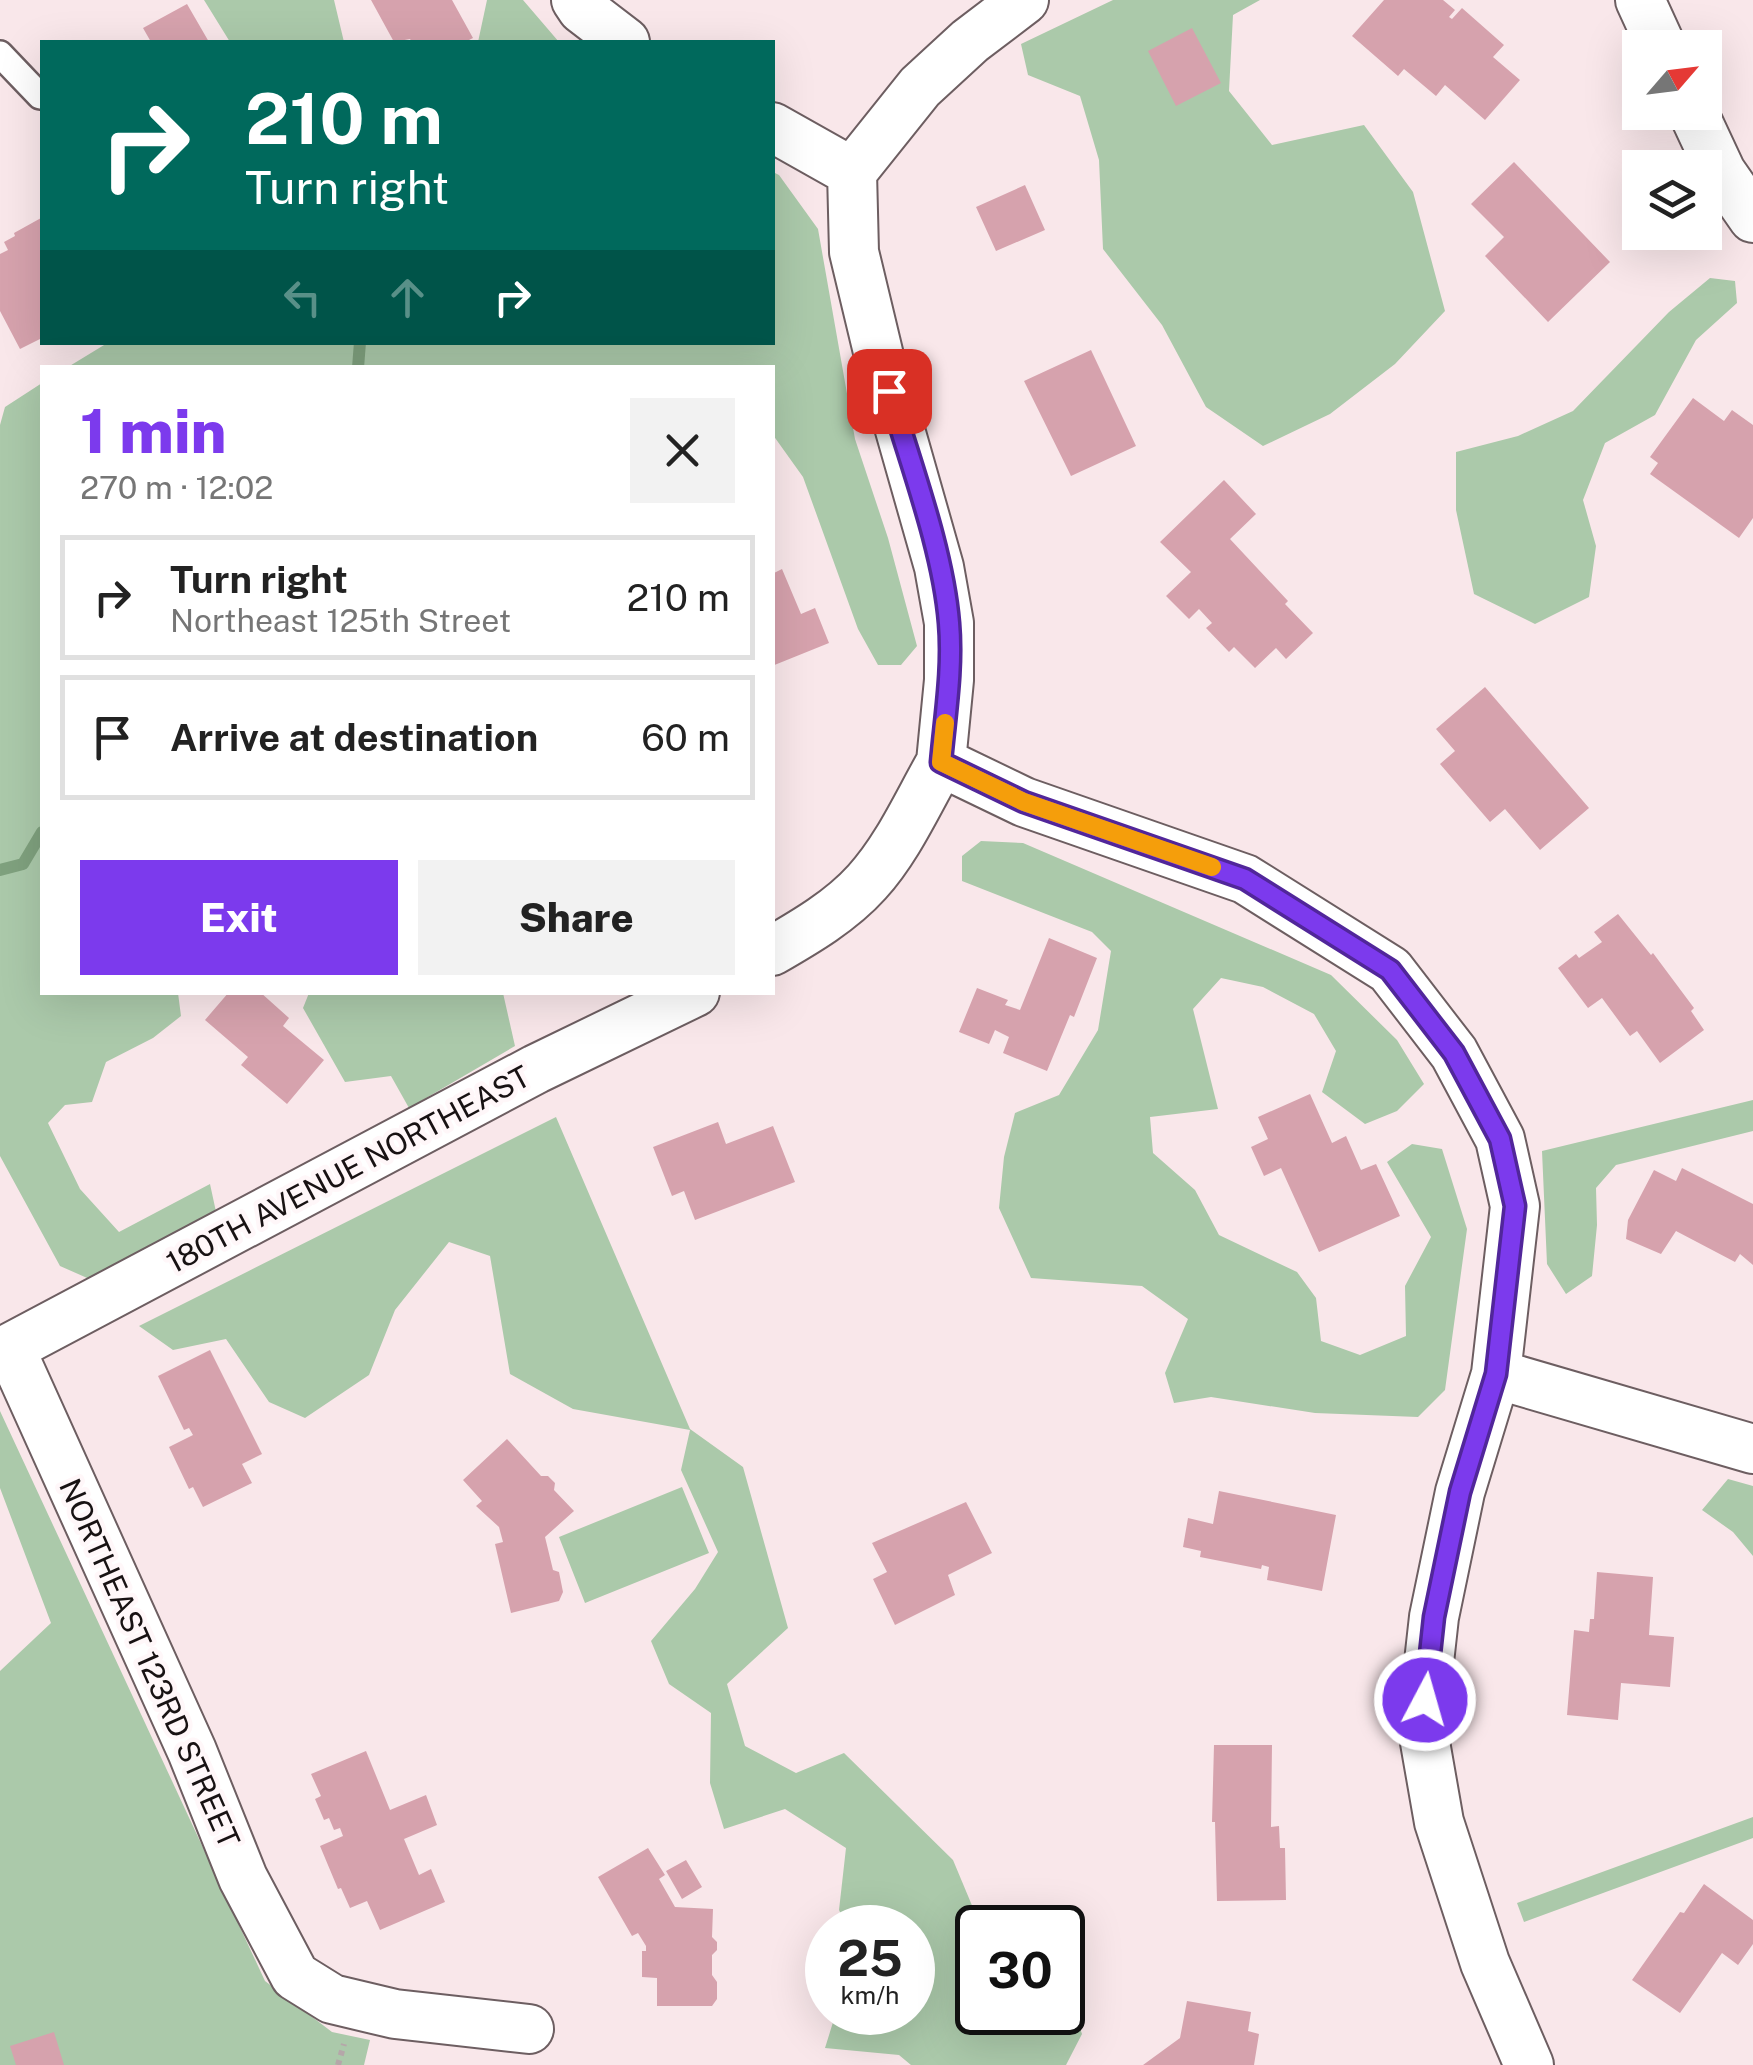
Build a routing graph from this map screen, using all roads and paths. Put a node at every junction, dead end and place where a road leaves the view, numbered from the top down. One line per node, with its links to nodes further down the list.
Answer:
1 (576, 0): 5 (street)
2 (1024, 0): 10 (street)
3 (1640, 0): 4 (street)
4 (1654, 30)
5 (622, 40)
6 (0, 54): 7 (lane)
7 (40, 96)
8 (775, 129): 10 (street)
9 (1700, 130): 11 (street)
10 (852, 172): 12 (street)
11 (1753, 218)
12 (941, 762): 13 (street); 16 (street)
13 (775, 950)
14 (689, 995): 15 (street, 180TH AVENUE NORTHEAST)
15 (4, 1351): 18 (street, NORTHEAST 123RD STREET)
16 (1496, 1374): 17 (street); 19 (street)
17 (1753, 1448)
18 (529, 2028)
19 (1529, 2065)

